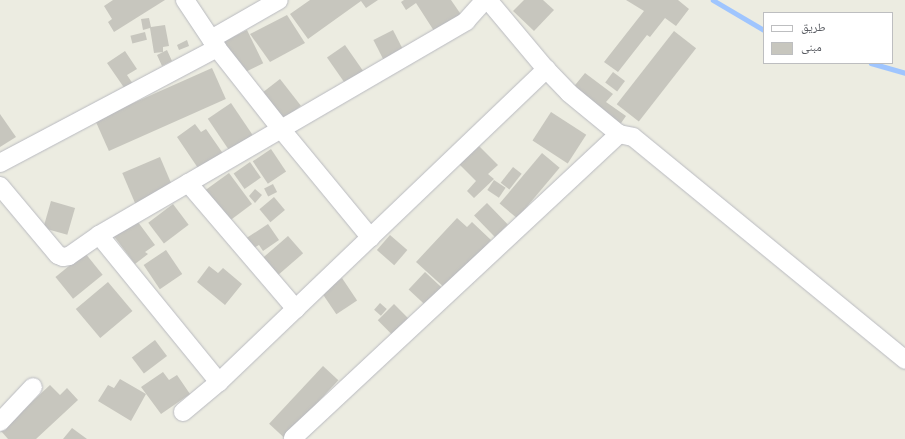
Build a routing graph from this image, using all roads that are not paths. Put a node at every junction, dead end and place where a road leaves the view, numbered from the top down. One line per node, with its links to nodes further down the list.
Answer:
1 (185, 0): 4 (street)
2 (280, 0): 4 (street)
3 (486, 0): 5 (street); 6 (street)
4 (214, 43): 6 (street); 8 (street)
5 (546, 69): 7 (street); 12 (street)
6 (281, 129): 9 (street); 12 (street)
7 (619, 134): 14 (street); 19 (street)
8 (0, 163)
9 (188, 183): 11 (street); 13 (street)
10 (0, 186): 11 (street)
11 (99, 235): 15 (street)
12 (371, 238): 13 (street)
13 (296, 309): 15 (street)
14 (905, 360)
15 (219, 382): 17 (street)
16 (33, 387): 18 (street)
17 (183, 412)
18 (0, 422)
19 (294, 439)

